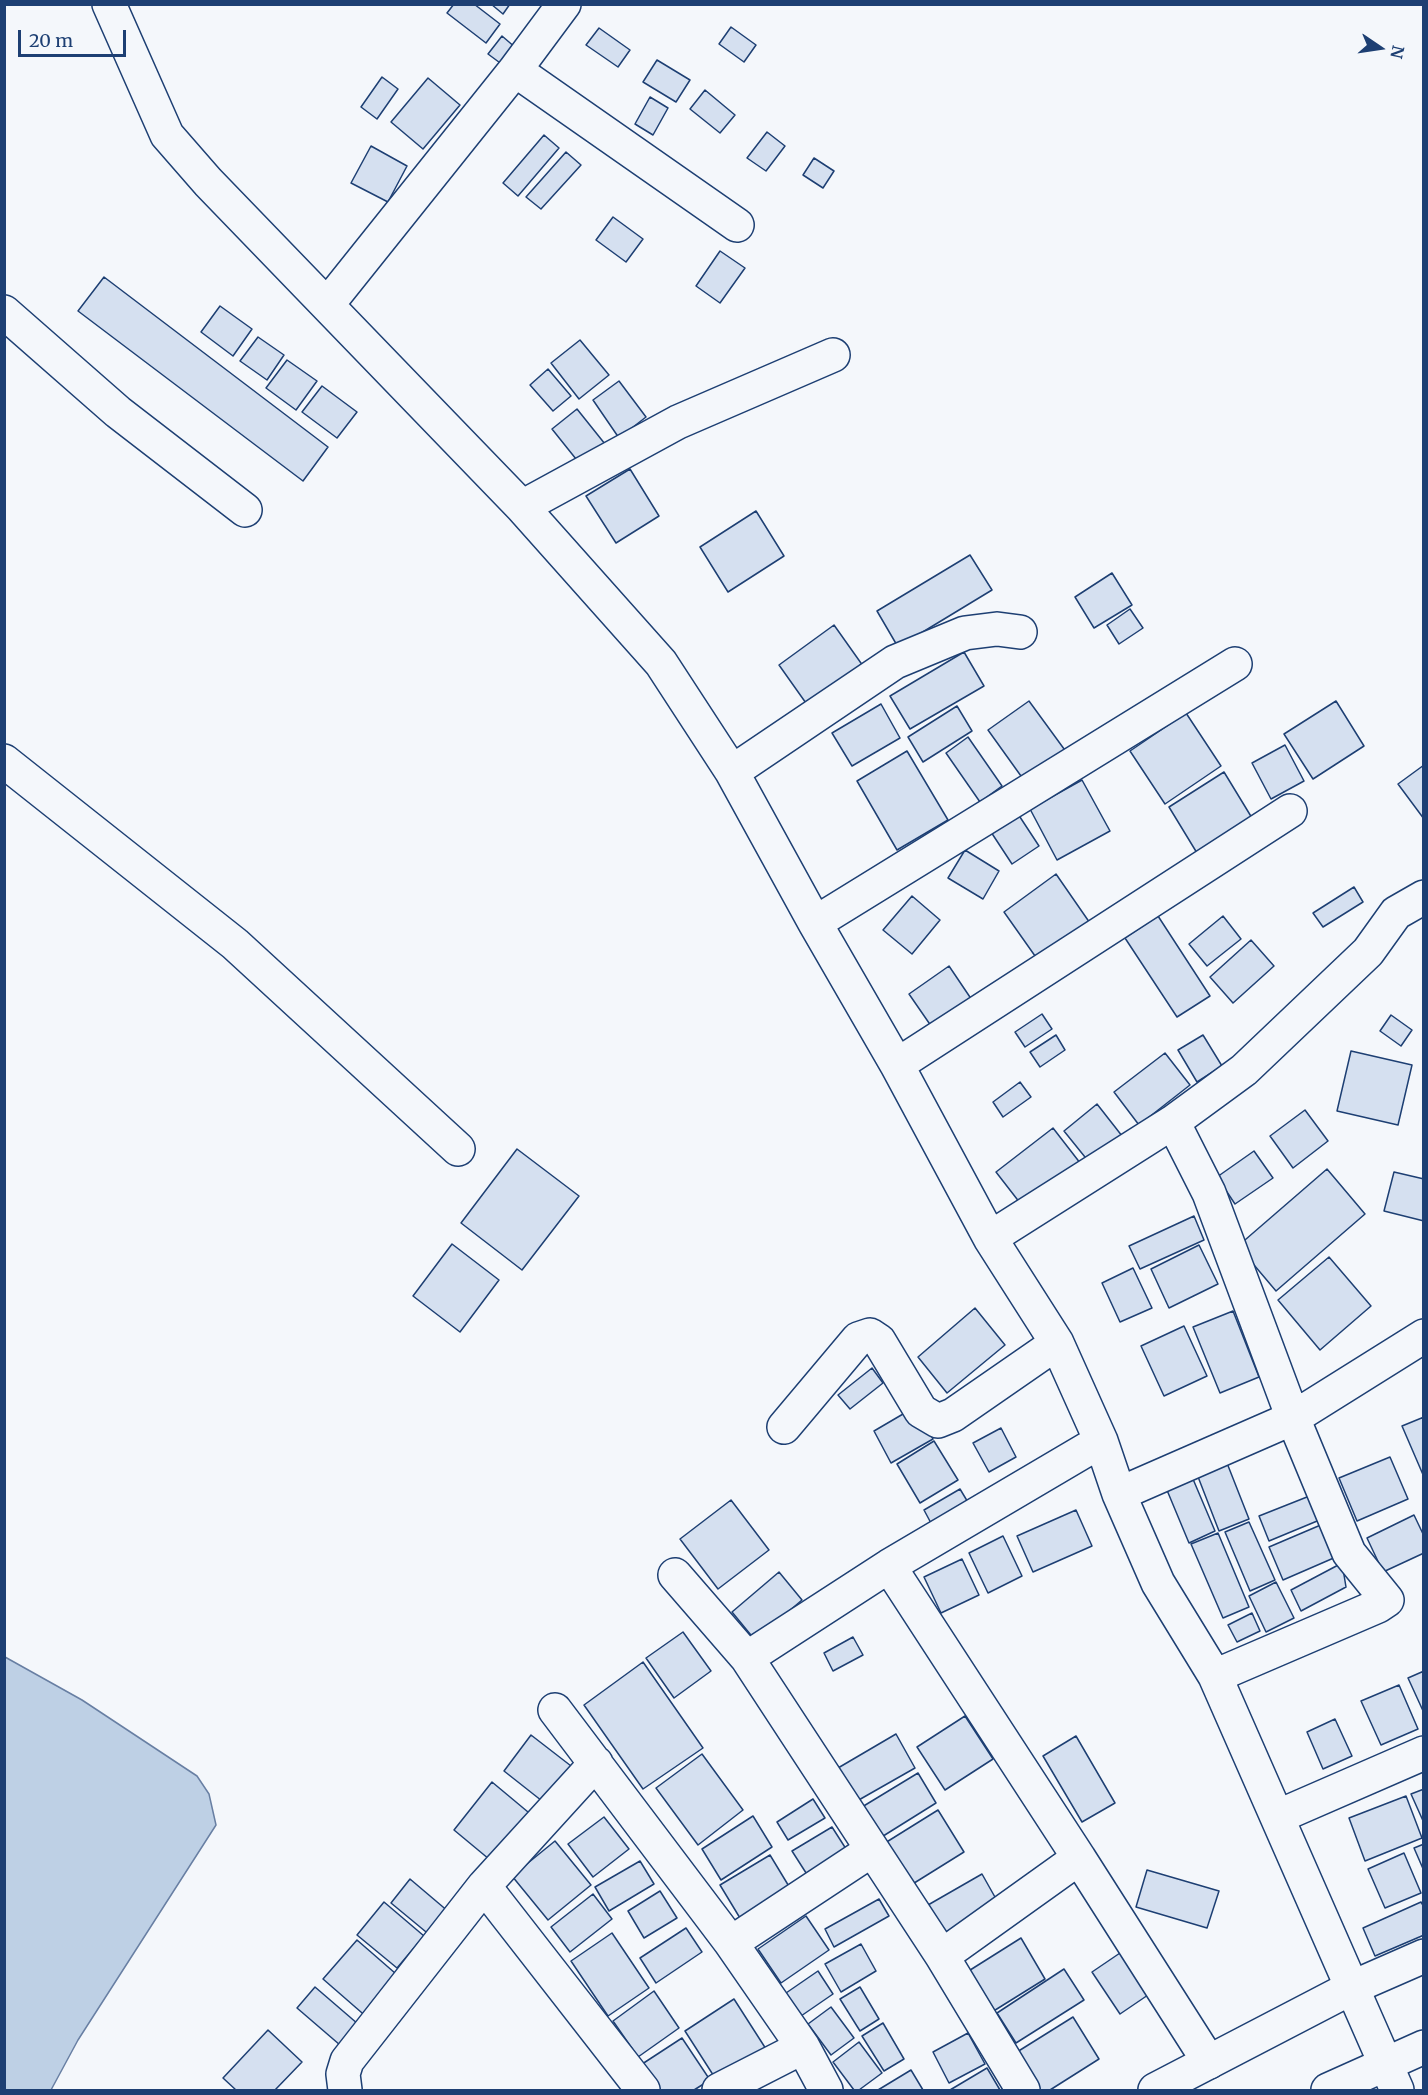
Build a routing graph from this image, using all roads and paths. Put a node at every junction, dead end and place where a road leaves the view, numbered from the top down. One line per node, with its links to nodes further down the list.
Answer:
1 (109, 4): 5 (main road)
2 (564, 4): 3 (main road)
3 (515, 70): 4 (main road); 5 (main road)
4 (737, 225)
5 (327, 305): 8 (main road)
6 (4, 312): 9 (main road)
7 (833, 355): 8 (main road)
8 (522, 507): 13 (main road)
9 (245, 510)
10 (1020, 632): 13 (main road)
11 (1235, 664): 16 (main road)
12 (4, 761): 19 (main road)
13 (732, 772): 16 (main road)
14 (1290, 811): 17 (main road)
15 (1424, 897): 18 (main road)
16 (815, 923): 17 (main road)
17 (897, 1065): 20 (main road)
18 (1173, 1122): 20 (main road); 23 (main road)
19 (458, 1149)
20 (990, 1238): 22 (main road)
21 (1424, 1336): 23 (main road)
22 (1057, 1343): 24 (main road); 25 (main road)
23 (1293, 1418): 26 (main road); 30 (main road)
24 (784, 1427)
25 (1101, 1441): 26 (main road); 27 (main road)
26 (1119, 1494): 30 (main road)
27 (889, 1566): 29 (main road); 36 (main road)
28 (675, 1575): 29 (main road)
29 (747, 1658): 35 (main road)
30 (1215, 1676): 34 (main road)
31 (555, 1710): 33 (main road)
32 (1424, 1753): 34 (main road)
33 (596, 1763): 37 (main road); 38 (main road)
34 (1277, 1817): 41 (main road)
35 (872, 1850): 38 (main road); 39 (main road)
36 (1079, 1858): 39 (main road); 44 (main road)
37 (484, 1886): 46 (main road); 47 (main road)
38 (731, 1943): 42 (main road)
39 (942, 1956): 50 (main road)
40 (1424, 1956): 41 (main road)
41 (1351, 1988): 44 (main road); 45 (main road)
42 (803, 2047): 48 (main road); 49 (main road)
43 (1424, 2047): 45 (main road)
44 (1209, 2062): 51 (main road)
45 (1392, 2077): 52 (main road)
46 (345, 2091)
47 (643, 2091)
48 (719, 2091)
49 (826, 2091)
50 (1023, 2091)
51 (1155, 2091)
52 (1328, 2091)

